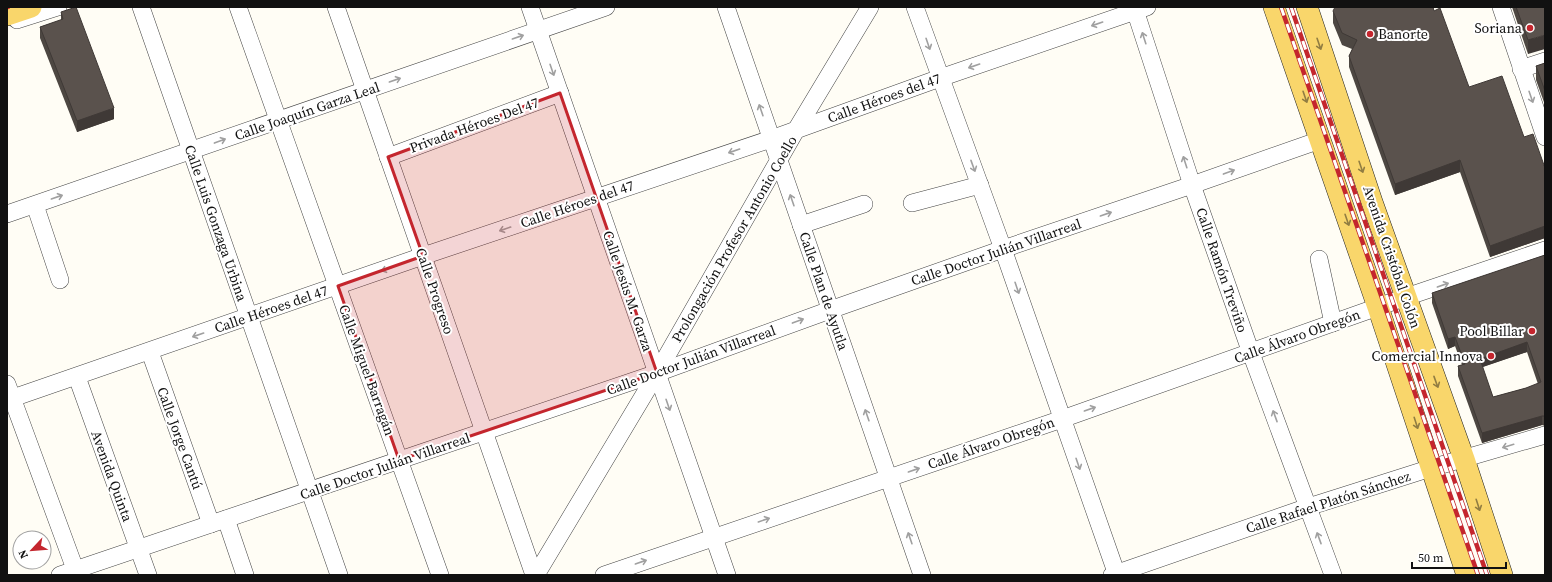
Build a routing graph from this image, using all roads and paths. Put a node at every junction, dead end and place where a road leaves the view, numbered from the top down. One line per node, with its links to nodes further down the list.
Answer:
1 (31, 7): 15 (main road)
2 (58, 7): 16 (street)
3 (141, 7): 28 (street, Calle Luis Gonzaga Urbina)
4 (238, 7): 23 (street, Calle Miguel Barragán)
5 (336, 7): 21 (street, Calle Progreso)
6 (530, 7): 17 (street, Calle Jesús M. Garza)
7 (606, 7): 17 (street, Calle Joaquín Garza Leal)
8 (726, 7): 26 (street, Calle Plan de Ayutla, one-way to 8)
9 (870, 7): 24 (street, Prolongación Profesor Antonio Coello)
10 (915, 7): 20 (street, one-way to 20)
11 (1274, 7): 27 (main road, one-way to 27)
12 (1307, 7): 45 (main road, Avenida Cristóbal Colón, one-way to 45)
13 (1501, 7): 19 (street)
14 (1139, 8): 20 (street, Calle Héroes del 47, one-way to 20); 32 (street, Calle Ramón Treviño, one-way to 14)
15 (7, 15)
16 (7, 24)
17 (538, 31): 21 (street, Calle Joaquín Garza Leal, one-way to 17); 22 (street, Calle Jesús M. Garza, one-way to 22)
18 (1545, 61): 19 (street)
19 (1521, 69): 25 (street, one-way to 25)
20 (940, 78): 24 (street, Calle Héroes del 47); 31 (street, one-way to 31)
21 (365, 90): 23 (street, Calle Joaquín Garza Leal); 29 (street, Calle Progreso)
22 (560, 93): 29 (street, Privada Héroes Del 47); 33 (street, Calle Jesús M. Garza)
23 (279, 120): 28 (street, Calle Joaquín Garza Leal, one-way to 23); 44 (street, Calle Miguel Barragán)
24 (796, 130): 26 (street, Calle Héroes del 47); 30 (street, Prolongación Profesor Antonio Coello)
25 (1545, 136)
26 (771, 139): 30 (street, Calle Plan de Ayutla); 33 (street, Calle Héroes del 47, one-way to 33)
27 (1320, 140): 32 (street, Calle Doctor Julián Villarreal, one-way to 27); 46 (main road, one-way to 46)
28 (191, 151): 36 (street, Calle Joaquín Garza Leal, one-way to 28); 48 (street, Calle Luis Gonzaga Urbina)
29 (388, 157): 41 (street, Calle Progreso)
30 (778, 161): 38 (street, Calle Plan de Ayutla, one-way to 30); 52 (street, Prolongación Profesor Antonio Coello)
31 (980, 185): 34 (street); 39 (street)
32 (1192, 185): 39 (street, Calle Doctor Julián Villarreal, one-way to 32); 51 (street, Calle Ramón Treviño)
33 (596, 198): 41 (street, Calle Héroes del 47, one-way to 41); 52 (street, Calle Jesús M. Garza)
34 (912, 203)
35 (864, 204): 38 (street)
36 (35, 205): 37 (street, Calle Joaquín Garza Leal); 43 (street)
37 (7, 214)
38 (801, 225): 47 (street, Calle Plan de Ayutla)
39 (1003, 249): 47 (street, Calle Doctor Julián Villarreal); 55 (street, one-way to 55)
40 (1545, 250): 45 (street, one-way to 40)
41 (423, 256): 44 (street, Calle Héroes del 47, one-way to 44); 56 (street, Calle Progreso)
42 (1319, 259): 49 (street)
43 (60, 280)
44 (338, 286): 48 (street, Calle Héroes del 47); 59 (street, Calle Miguel Barragán)
45 (1406, 297): 46 (street, Calle Álvaro Obregón); 58 (main road, Avenida Cristóbal Colón, one-way to 58)
46 (1378, 307): 49 (street, Calle Álvaro Obregón); 60 (main road, one-way to 60)
47 (830, 310): 52 (street, Calle Doctor Julián Villarreal, one-way to 47); 61 (street, Calle Plan de Ayutla, one-way to 47)
48 (249, 317): 50 (street, Calle Héroes del 47, one-way to 50); 62 (street, Calle Luis Gonzaga Urbina)
49 (1333, 323): 51 (street, Calle Álvaro Obregón)
50 (150, 352): 53 (street, Calle Héroes del 47); 64 (street, Calle Jorge Cantú)
51 (1251, 353): 55 (street, Calle Álvaro Obregón, one-way to 51); 63 (street, Calle Ramón Treviño, one-way to 51)
52 (657, 374): 56 (street, Calle Doctor Julián Villarreal); 65 (street, Calle Jesús M. Garza, one-way to 65); 73 (street, Prolongación Profesor Antonio Coello)
53 (77, 377): 54 (street, Calle Héroes del 47); 66 (street, Avenida Quinta)
54 (9, 394): 67 (street)
55 (1062, 419): 61 (street, Calle Álvaro Obregón, one-way to 55); 68 (street, one-way to 68)
56 (484, 432): 59 (street, Calle Doctor Julián Villarreal); 73 (street, Calle Progreso)
57 (1545, 435): 58 (street, Calle Rafael Platón Sánchez, one-way to 58)
58 (1464, 459): 60 (street, Calle Rafael Platón Sánchez); 79 (main road, Avenida Cristóbal Colón, one-way to 79)
59 (400, 460): 62 (street, Calle Doctor Julián Villarreal); 72 (street, Calle Miguel Barragán)
60 (1431, 468): 63 (street, Calle Rafael Platón Sánchez); 78 (main road)
61 (889, 478): 65 (street, Calle Álvaro Obregón, one-way to 61); 76 (street, Calle Plan de Ayutla, one-way to 61)
62 (310, 492): 64 (street, Calle Doctor Julián Villarreal); 71 (street, Calle Luis Gonzaga Urbina)
63 (1308, 507): 68 (street, Calle Rafael Platón Sánchez); 77 (street, Calle Ramón Treviño, one-way to 63)
64 (219, 521): 66 (street, Calle Doctor Julián Villarreal); 70 (street, Calle Jorge Cantú)
65 (714, 538): 74 (street, Calle Álvaro Obregón, one-way to 65); 75 (street, Calle Jesús M. Garza)
66 (138, 548): 67 (street, Calle Doctor Julián Villarreal); 69 (street, Avenida Quinta)
67 (68, 572)
68 (1115, 574)
69 (148, 575)
70 (245, 575)
71 (339, 575)
72 (440, 575)
73 (535, 575)
74 (604, 575)
75 (727, 575)
76 (922, 575)
77 (1332, 575)
78 (1467, 575)
79 (1502, 575)

